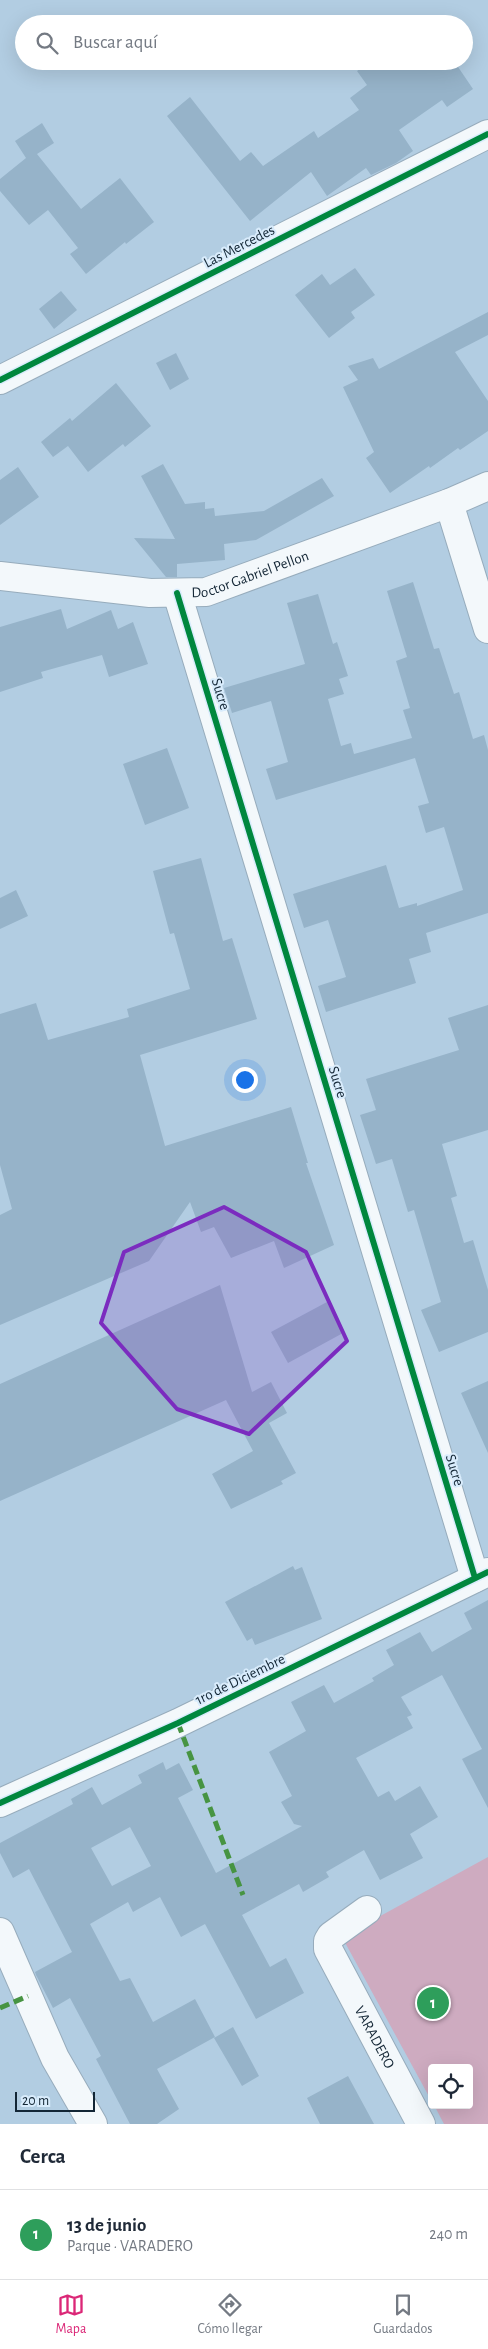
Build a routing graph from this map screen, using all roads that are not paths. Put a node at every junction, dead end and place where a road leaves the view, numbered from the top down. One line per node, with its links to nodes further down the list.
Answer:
1 (488, 134): 2 (street, Las Mercedes)
2 (0, 380)
3 (488, 486): 4 (street, Doctor Gabriel Pellon)
4 (449, 503): 6 (street, Doctor Gabriel Pellon); 7 (street)
5 (0, 576): 6 (street, Doctor Gabriel Pellon)
6 (177, 593): 8 (street, Sucre)
7 (488, 629)
8 (482, 1575): 9 (street, 1ro de Diciembre)
9 (0, 1803)
10 (367, 1910): 13 (street, VARADERO)
11 (0, 1932): 12 (street)
12 (93, 2124)
13 (421, 2124)

